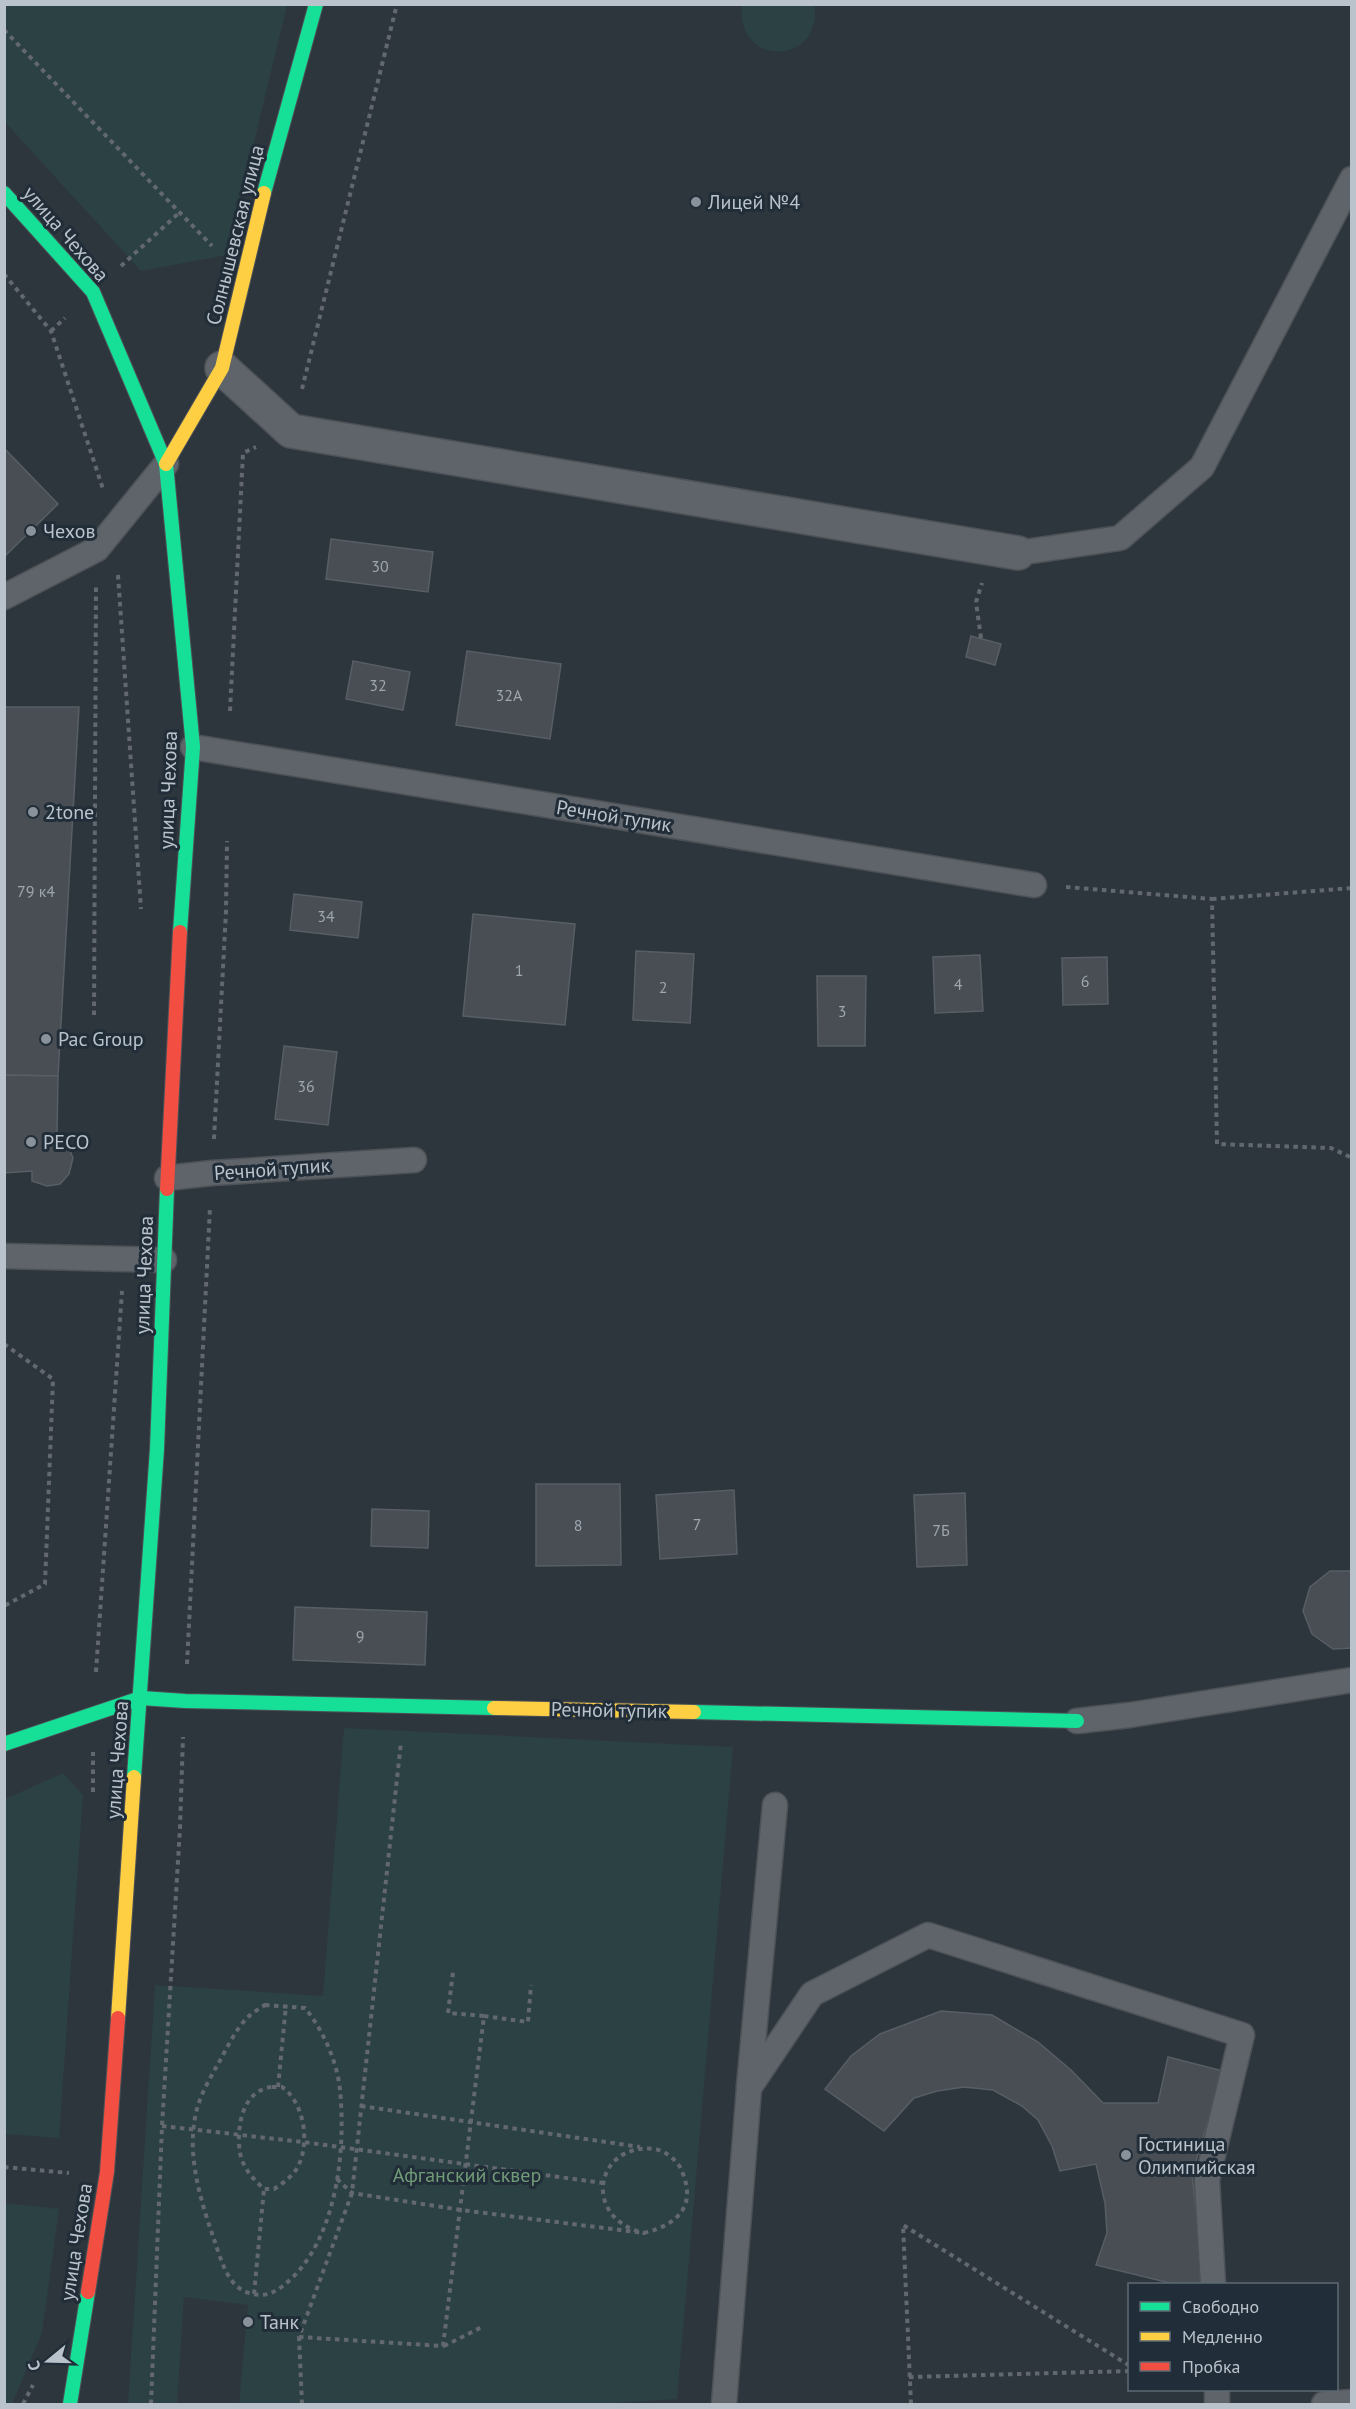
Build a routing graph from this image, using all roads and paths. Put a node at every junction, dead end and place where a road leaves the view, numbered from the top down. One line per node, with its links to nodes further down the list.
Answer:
1 (316, 4): 7 (main road, Солнышевская улица)
2 (397, 4): 9 (path)
3 (4, 30): 7 (path)
4 (1352, 179): 14 (lane)
5 (4, 193): 11 (main road, улица Чехова)
6 (4, 274): 12 (path)
7 (244, 279): 8 (main road, Солнышевская улица)
8 (222, 369): 9 (street); 11 (main road, Солнышевская улица)
9 (291, 431): 10 (path); 14 (street)
10 (243, 453)
11 (166, 464): 12 (lane); 17 (main road, улица Чехова)
12 (115, 526): 13 (lane); 21 (path)
13 (97, 549): 15 (lane); 22 (path)
14 (1006, 551): 16 (path)
15 (4, 597)
16 (981, 639)
17 (193, 747): 18 (lane, Речной тупик); 25 (main road, улица Чехова)
18 (1034, 885): 20 (path)
19 (1352, 888): 20 (path)
20 (1212, 899): 23 (path)
21 (140, 920)
22 (94, 1015)
23 (1352, 1158)
24 (414, 1160): 25 (lane, Речной тупик)
25 (167, 1178): 28 (main road, улица Чехова)
26 (4, 1256): 27 (lane)
27 (124, 1258): 28 (lane); 34 (path)
28 (164, 1260): 32 (main road, улица Чехова)
29 (4, 1344): 30 (path)
30 (4, 1606)
31 (1352, 1680): 35 (lane)
32 (141, 1698): 33 (main road, Речной тупик); 34 (main road, Речной тупик); 74 (main road, улица Чехова)
33 (405, 1706): 35 (main road, Речной тупик); 45 (path)
34 (93, 1712): 36 (main road, Речной тупик); 37 (path)
35 (1077, 1721)
36 (4, 1744)
37 (93, 1802)
38 (775, 1805): 44 (lane)
39 (453, 1972): 42 (path)
40 (531, 1985): 42 (path)
41 (286, 2005): 43 (path); 48 (path); 51 (path)
42 (484, 2016): 46 (path)
43 (278, 2087): 49 (path); 50 (path)
44 (749, 2088): 63 (lane); 76 (lane)
45 (361, 2106): 46 (path); 53 (path)
46 (471, 2122): 52 (path); 54 (path)
47 (162, 2126): 48 (path)
48 (194, 2130): 49 (path); 64 (path)
49 (240, 2135): 50 (path); 59 (path)
50 (303, 2142): 51 (path); 59 (path)
51 (340, 2147): 53 (path); 57 (path)
52 (640, 2148): 58 (path); 62 (path)
53 (357, 2149): 54 (path); 60 (path)
54 (466, 2164): 58 (path); 61 (path)
55 (4, 2168): 56 (path)
56 (72, 2174)
57 (337, 2179): 60 (path); 64 (path)
58 (603, 2183): 62 (path)
59 (264, 2189): 64 (path)
60 (352, 2193): 61 (path); 66 (path)
61 (461, 2210): 62 (path); 67 (path)
62 (644, 2233)
63 (1213, 2283)
64 (254, 2294)
65 (482, 2327): 67 (path)
66 (299, 2337): 67 (path); 75 (path)
67 (443, 2346)
68 (1128, 2365): 71 (path)
69 (1128, 2371): 71 (path)
70 (38, 2376): 73 (path)
71 (909, 2377): 77 (path)
72 (1352, 2402): 78 (lane)
73 (23, 2404)
74 (70, 2404)
75 (302, 2404)
76 (724, 2404)
77 (911, 2404)
78 (1323, 2404)

